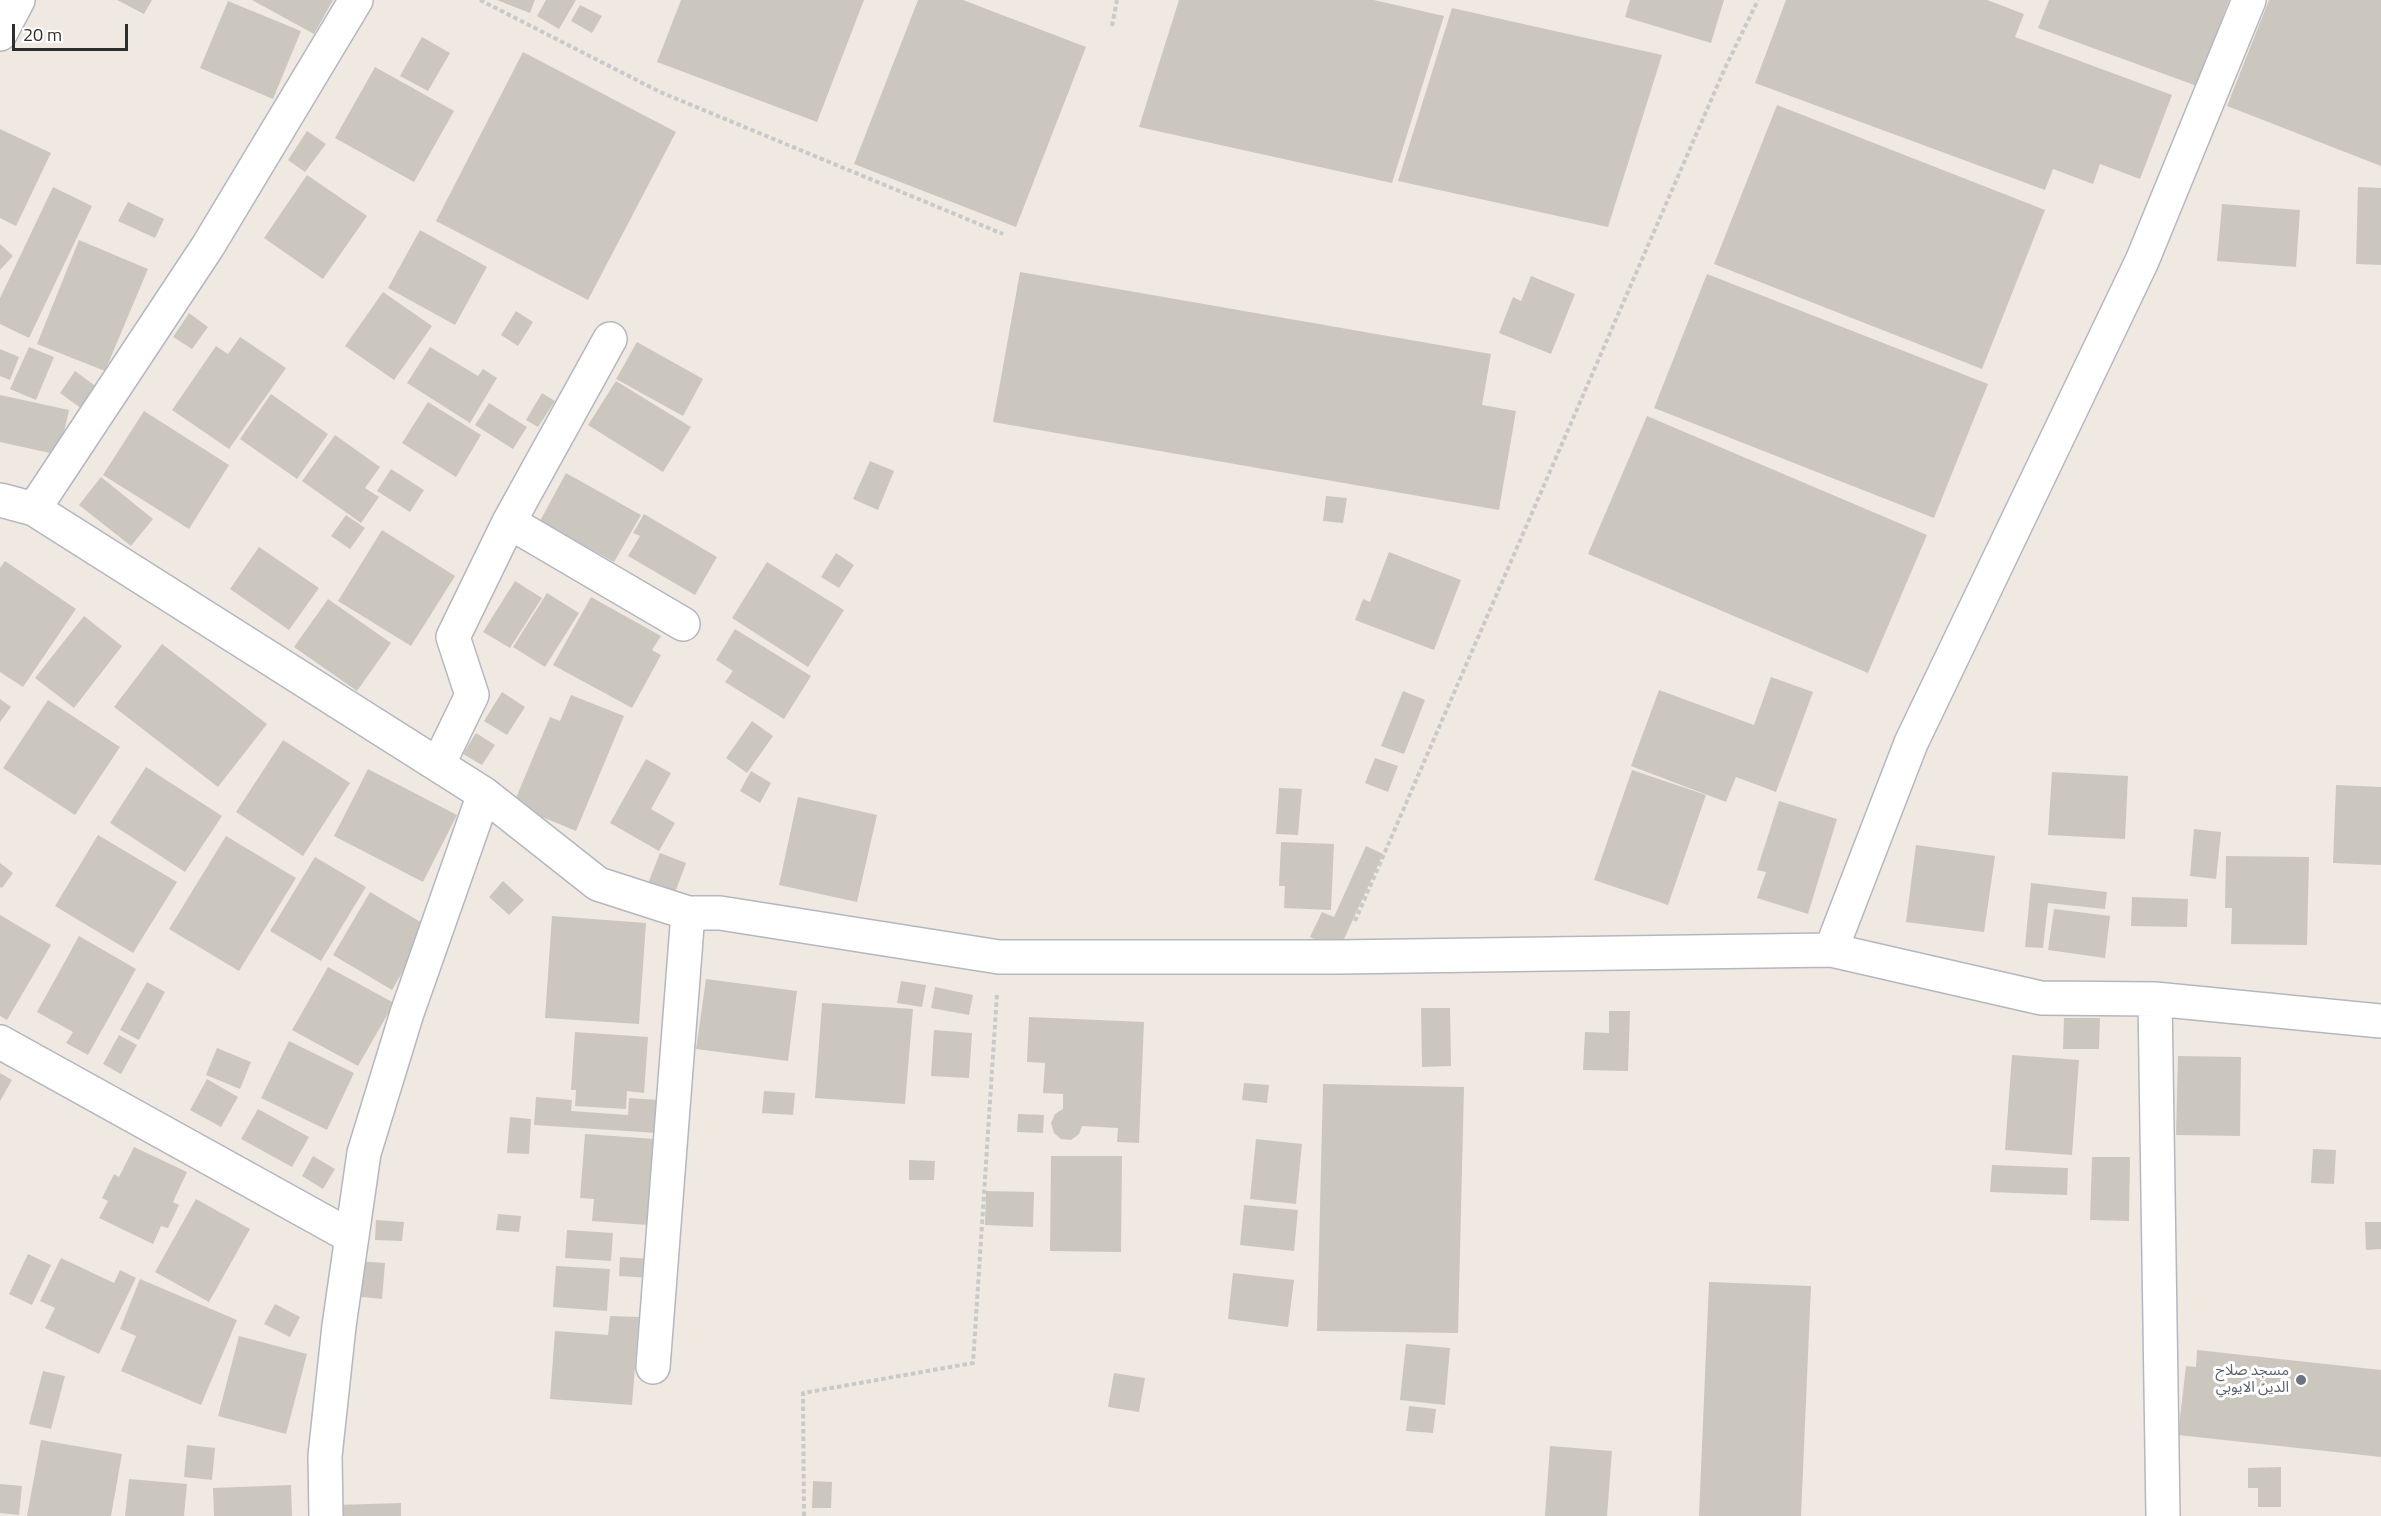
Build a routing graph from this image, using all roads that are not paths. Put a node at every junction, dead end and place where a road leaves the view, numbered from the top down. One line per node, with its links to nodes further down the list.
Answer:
1 (18, 0): 4 (street)
2 (356, 0): 7 (street)
3 (2249, 0): 13 (street)
4 (0, 34)
5 (610, 339): 8 (street)
6 (0, 500): 7 (street)
7 (34, 509): 10 (street)
8 (509, 522): 9 (street); 10 (street)
9 (683, 624)
10 (438, 765): 11 (street)
11 (484, 794): 12 (street); 17 (street)
12 (688, 913): 13 (street); 18 (street)
13 (1831, 950): 14 (street)
14 (2155, 999): 15 (street); 20 (street)
15 (2381, 1021)
16 (0, 1042): 17 (street)
17 (352, 1237): 19 (street)
18 (652, 1366)
19 (326, 1516)
20 (2163, 1516)

